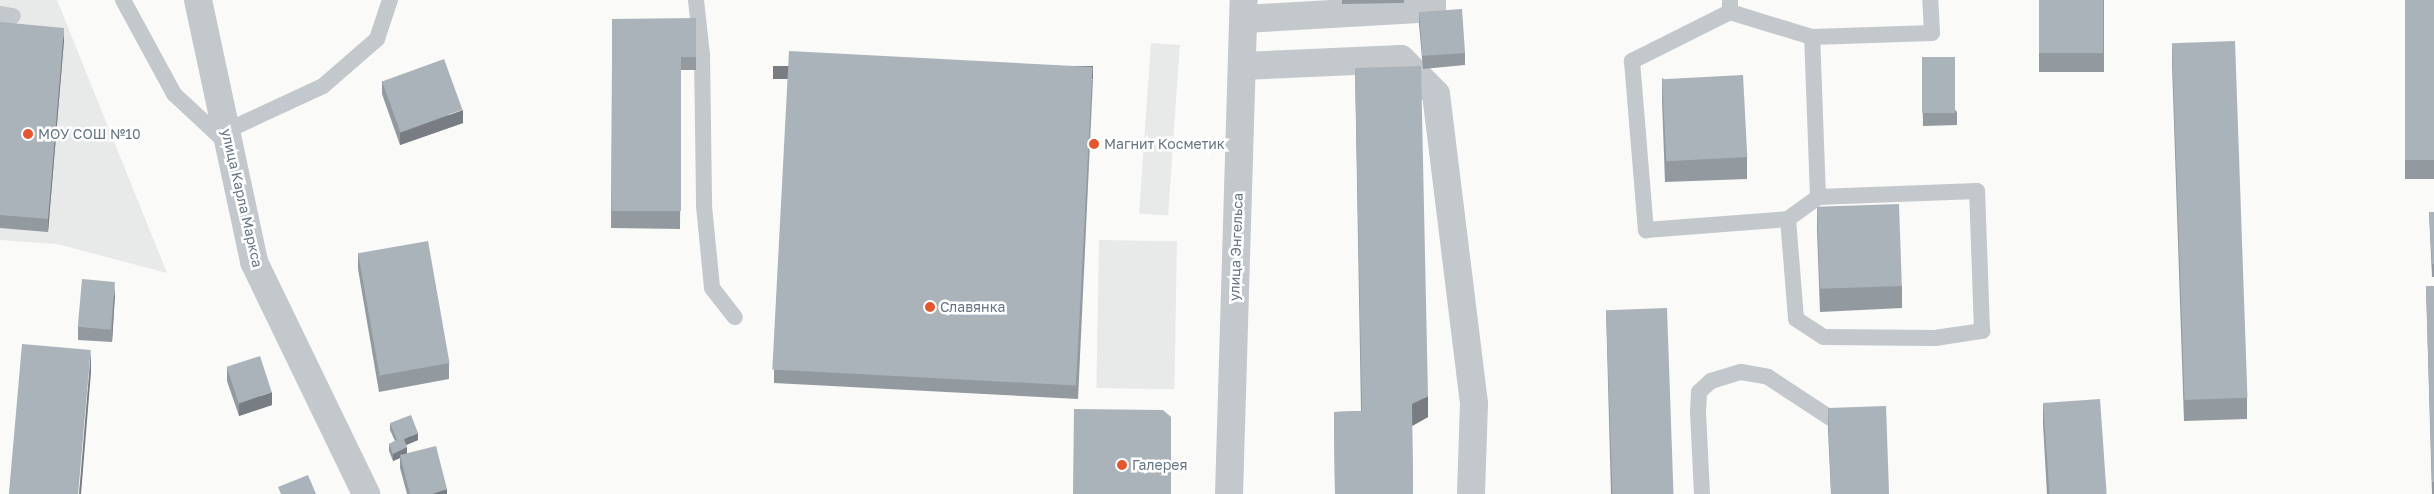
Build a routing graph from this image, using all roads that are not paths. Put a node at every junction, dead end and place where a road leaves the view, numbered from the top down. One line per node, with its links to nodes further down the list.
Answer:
1 (123, 0): 11 (lane)
2 (198, 0): 11 (street, улица Карла Маркса)
3 (390, 0): 11 (lane)
4 (696, 0): 14 (lane)
5 (1432, 0): 8 (street)
6 (1930, 0): 9 (lane)
7 (1730, 6): 9 (lane); 13 (lane)
8 (1244, 9): 10 (street, улица Энгельса)
9 (1812, 37): 12 (lane)
10 (1242, 66): 17 (street, улица Энгельса); 18 (street)
11 (229, 140): 16 (street, улица Карла Маркса)
12 (1818, 197): 13 (lane); 13 (lane)
13 (1788, 219)
14 (735, 317)
15 (1835, 421): 19 (lane)
16 (366, 494)
17 (1229, 494)
18 (1471, 494)
19 (1702, 494)

